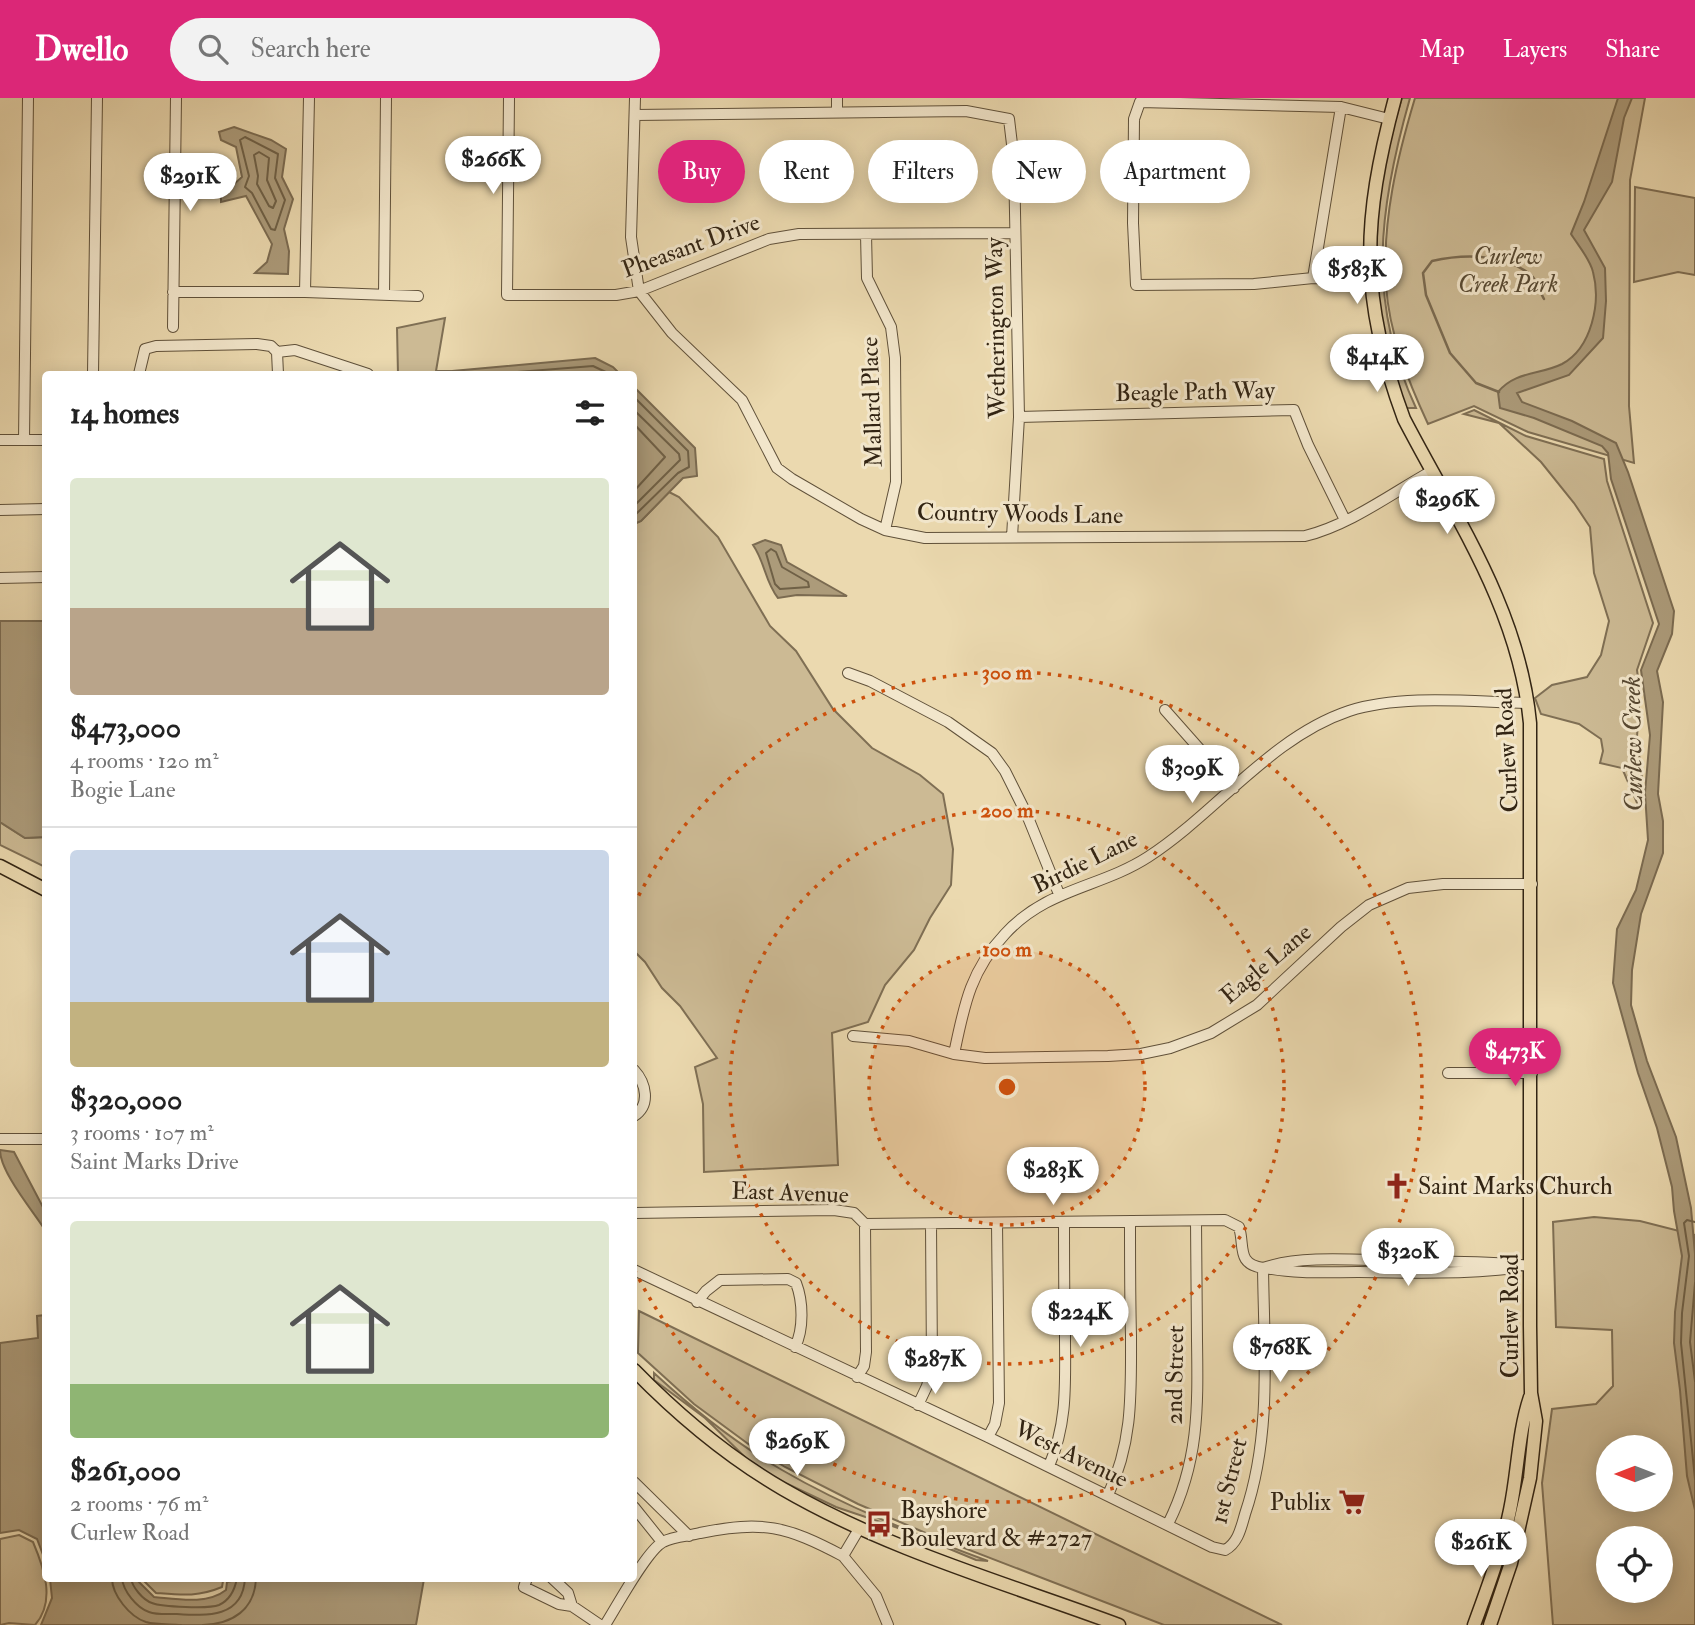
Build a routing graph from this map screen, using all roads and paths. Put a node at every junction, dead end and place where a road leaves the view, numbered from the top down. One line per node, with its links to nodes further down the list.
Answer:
1 (28, 98): 31 (street)
2 (97, 98): 25 (street)
3 (176, 98): 19 (street)
4 (309, 98): 20 (street)
5 (386, 98): 21 (street)
6 (509, 98): 18 (street, Pheasant Drive)
7 (635, 98): 12 (street, Country Woods Lane)
8 (837, 98): 11 (street)
9 (1395, 98): 13 (main road, Curlew Road)
10 (1341, 107): 13 (street); 16 (street); 16 (street)
11 (837, 112): 12 (street); 14 (street, Wetherington Way)
12 (635, 115): 18 (street, Country Woods Lane)
13 (1389, 119): 17 (main road, Curlew Road)
14 (1015, 233): 15 (street, Pheasant Drive); 29 (street, Wetherington Way)
15 (866, 234): 18 (street, Pheasant Drive); 37 (street, Mallard Place)
16 (1313, 278): 17 (street)
17 (1370, 280): 33 (main road, Curlew Road)
18 (639, 291): 37 (street, Country Woods Lane)
19 (173, 292): 20 (street); 23 (street)
20 (305, 292): 21 (street)
21 (384, 295): 22 (street)
22 (418, 296)
23 (173, 327)
24 (277, 352): 26 (street); 27 (street); 28 (street)
25 (93, 371)
26 (140, 371)
27 (278, 371)
28 (359, 371)
29 (1019, 416): 36 (street, Beagle Path Way); 38 (street, Wetherington Way)
30 (0, 440): 31 (street)
31 (24, 440): 32 (street)
32 (42, 440)
33 (1432, 471): 36 (street, Country Woods Lane); 42 (main road, Curlew Road)
34 (42, 509): 35 (street)
35 (0, 510)
36 (1345, 520): 38 (street, Country Woods Lane)
37 (885, 530): 38 (street, Country Woods Lane)
38 (1012, 537)
39 (0, 578): 40 (street)
40 (42, 578)
41 (848, 673): 48 (street)
42 (1528, 703): 44 (street, Birdie Lane); 46 (main road, Curlew Road)
43 (1165, 710): 44 (street)
44 (1234, 788): 48 (street, Birdie Lane)
45 (0, 866): 47 (main road)
46 (1532, 884): 50 (street, Eagle Lane); 52 (main road, Curlew Road)
47 (42, 888)
48 (1059, 894): 50 (street, Birdie Lane)
49 (852, 1036): 50 (street, Eagle Lane)
50 (954, 1054)
51 (1448, 1073): 52 (street)
52 (1532, 1073): 64 (main road, Curlew Road)
53 (637, 1074): 54 (street)
54 (637, 1114)
55 (0, 1139): 56 (street)
56 (42, 1139)
57 (637, 1213): 62 (street, East Avenue)
58 (1196, 1221): 60 (street, East Avenue); 65 (street, East Avenue); 78 (street, 2nd Street)
59 (1063, 1222): 60 (street, East Avenue); 61 (street, East Avenue); 74 (street)
60 (1130, 1222): 76 (street)
61 (997, 1223): 63 (street, East Avenue); 73 (street)
62 (865, 1224): 63 (street, East Avenue); 70 (street)
63 (931, 1224): 72 (street)
64 (1531, 1266): 65 (street); 71 (main road, Curlew Road)
65 (1263, 1268): 83 (street, 1st Street)
66 (637, 1272): 67 (street, West Avenue)
67 (697, 1302): 68 (street, West Avenue); 68 (street)
68 (795, 1347): 70 (street, West Avenue)
69 (637, 1373): 79 (main road)
70 (857, 1377): 72 (street, West Avenue)
71 (1531, 1393): 81 (main road, Curlew Road); 95 (main road, Curlew Road)
72 (918, 1405): 73 (street, West Avenue)
73 (988, 1437): 74 (street, West Avenue)
74 (1049, 1466): 76 (street, West Avenue)
75 (637, 1485): 80 (street)
76 (1108, 1495): 78 (street, West Avenue)
77 (637, 1511): 82 (street)
78 (1168, 1524): 83 (street, West Avenue)
79 (859, 1529): 84 (street); 92 (main road)
80 (689, 1535): 82 (street); 84 (street)
81 (1504, 1538): 93 (main road, Curlew Road); 94 (main road)
82 (662, 1542): 85 (street)
83 (1225, 1550)
84 (843, 1556): 91 (street)
85 (637, 1573)
86 (526, 1582): 89 (street)
87 (556, 1582): 89 (street)
88 (631, 1582): 90 (street)
89 (572, 1606): 90 (street)
90 (602, 1625)
91 (888, 1625)
92 (1119, 1625)
93 (1474, 1625)
94 (1481, 1625)
95 (1490, 1625)

